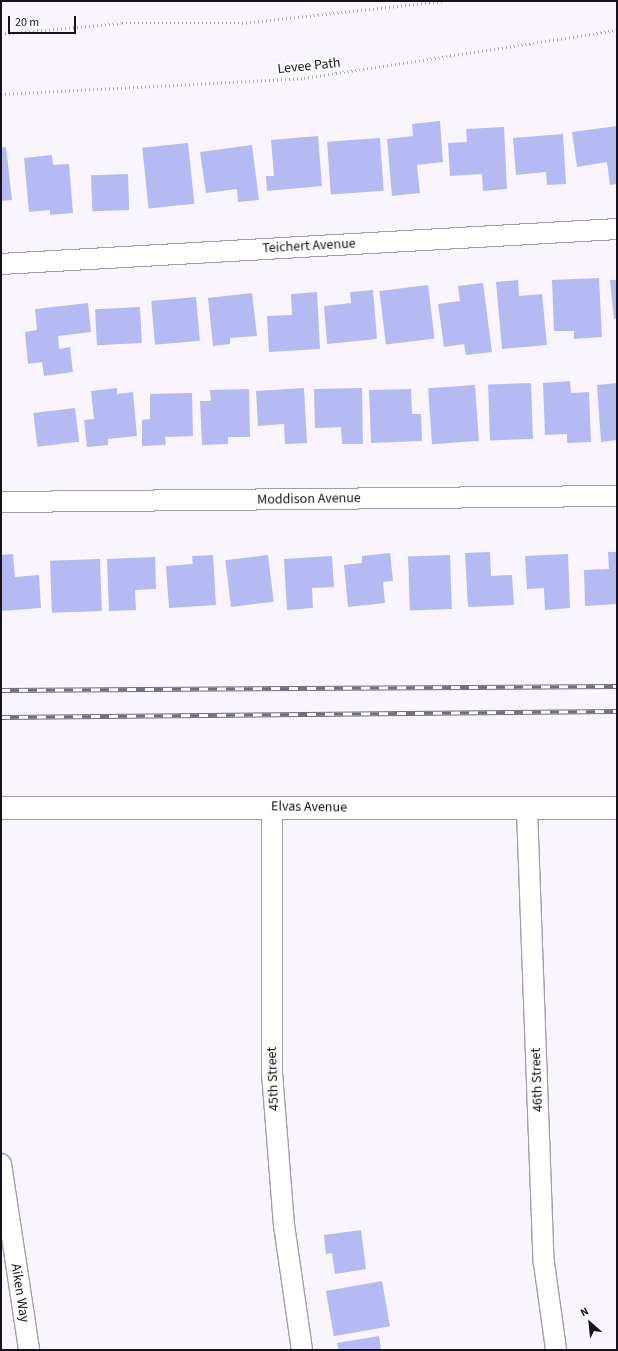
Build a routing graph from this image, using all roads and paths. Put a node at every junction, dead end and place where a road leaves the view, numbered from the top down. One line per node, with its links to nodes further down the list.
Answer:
1 (444, 1): 3 (path)
2 (617, 30): 4 (path, Levee Path)
3 (1, 34)
4 (1, 94)
5 (617, 229): 6 (street, Teichert Avenue)
6 (1, 264)
7 (617, 496): 8 (street, Moddison Avenue)
8 (1, 502)
9 (272, 807): 10 (street, Elvas Avenue); 12 (street, Elvas Avenue); 15 (street, 45th Street)
10 (1, 808)
11 (617, 808): 12 (street, Elvas Avenue)
12 (527, 810): 16 (street, 46th Street)
13 (1, 1164): 14 (street, Aiken Way)
14 (29, 1350)
15 (302, 1350)
16 (556, 1350)

